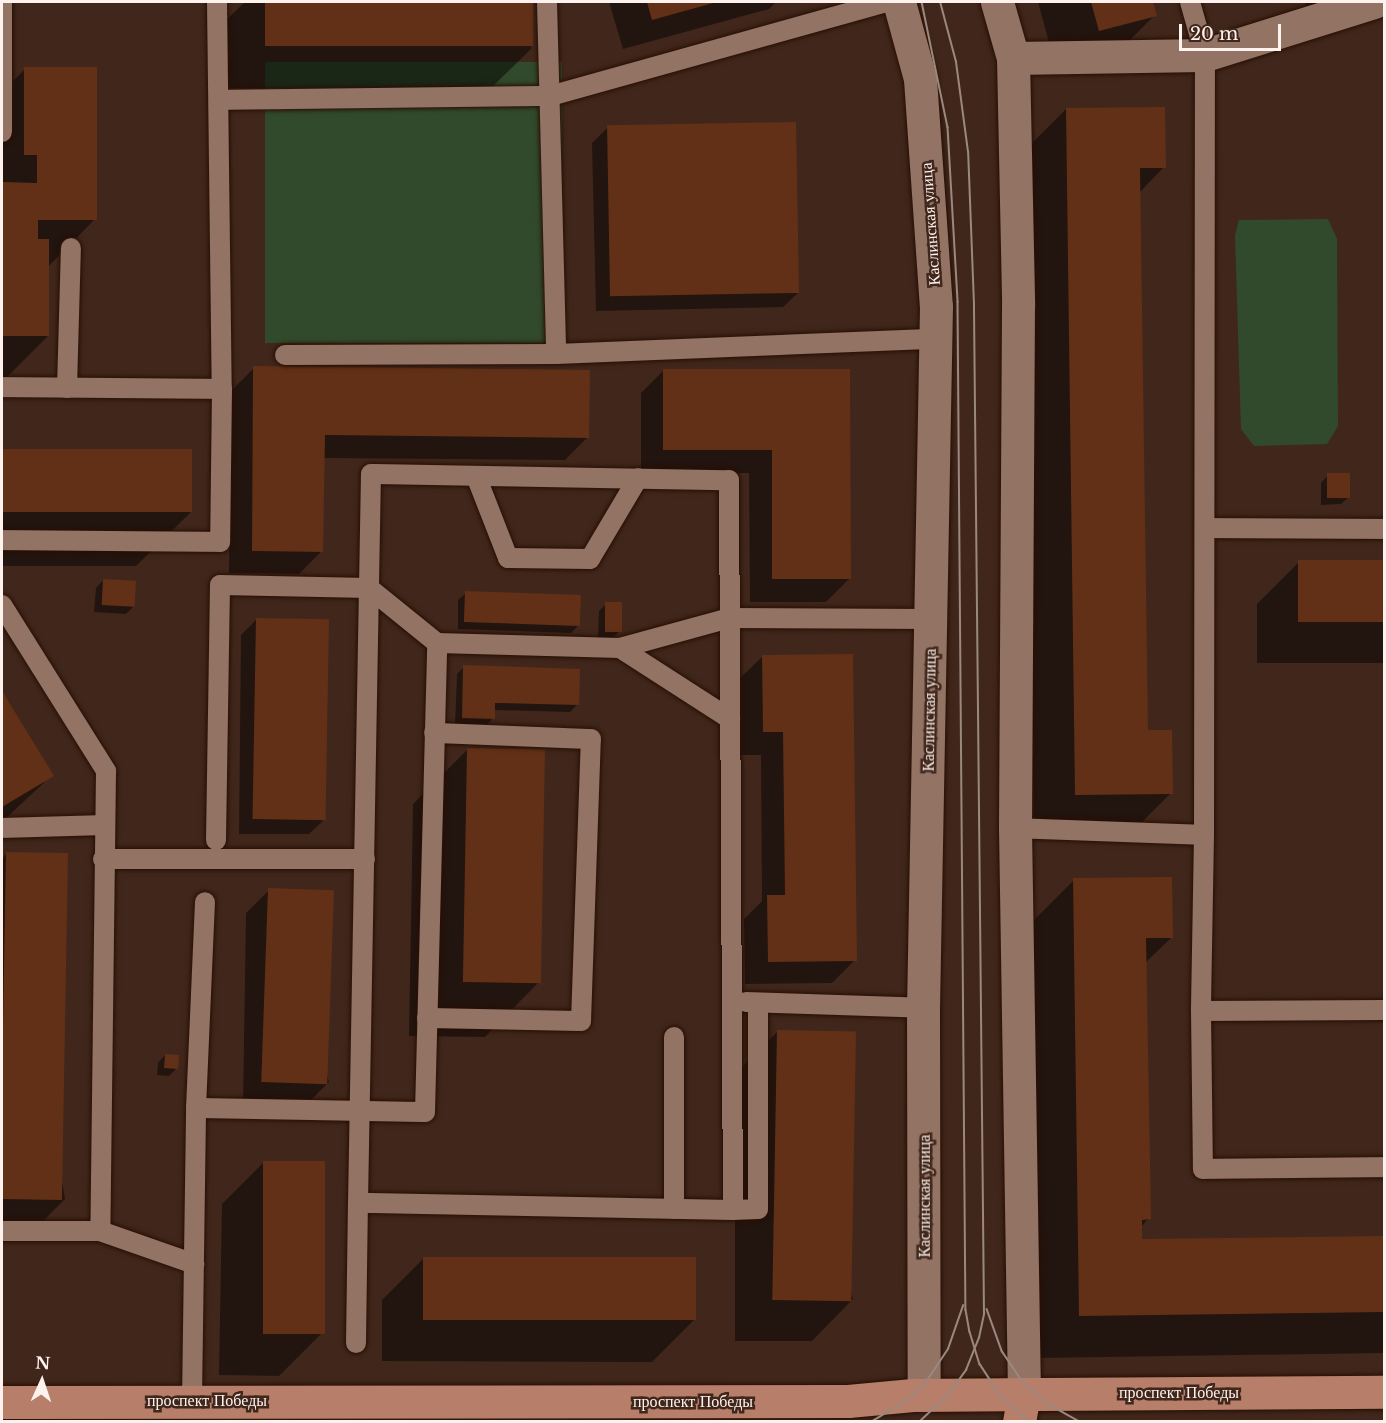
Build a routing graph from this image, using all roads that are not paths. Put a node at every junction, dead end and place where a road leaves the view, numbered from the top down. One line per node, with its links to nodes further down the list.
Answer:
1 (2, 2): 13 (lane)
2 (217, 2): 12 (lane)
3 (547, 2): 11 (lane)
4 (886, 2): 11 (lane)
5 (899, 2): 15 (main road, Каслинская улица)
6 (997, 2): 10 (main road)
7 (1190, 2): 9 (lane)
8 (1374, 2): 9 (main road)
9 (1205, 55): 10 (main road); 23 (lane)
10 (1012, 58): 36 (main road)
11 (550, 96): 12 (lane); 16 (lane)
12 (219, 100): 20 (lane)
13 (2, 132)
14 (71, 248): 19 (lane)
15 (935, 339): 16 (lane); 29 (main road, Каслинская улица)
16 (556, 354): 17 (lane)
17 (285, 355)
18 (2, 387): 19 (lane)
19 (67, 388): 20 (lane)
20 (222, 389): 25 (lane)
21 (476, 476): 22 (lane); 22 (lane); 26 (lane)
22 (638, 478): 28 (lane)
23 (1204, 528): 24 (lane); 37 (lane)
24 (1384, 529)
25 (2, 540)
26 (369, 588): 30 (lane); 38 (lane); 39 (lane)
27 (2, 605): 34 (lane)
28 (730, 618): 29 (lane); 31 (lane); 32 (lane)
29 (930, 619): 44 (main road, Каслинская улица)
30 (437, 642): 31 (lane); 33 (lane)
31 (620, 648): 32 (lane)
32 (730, 719): 42 (lane)
33 (434, 733): 47 (lane); 47 (lane)
34 (104, 825): 35 (lane); 40 (lane)
35 (2, 828)
36 (1015, 828): 37 (lane); 63 (main road)
37 (1204, 835): 46 (lane)
38 (216, 840)
39 (365, 859): 40 (lane); 50 (lane)
40 (103, 860): 56 (lane)
41 (205, 902): 49 (lane)
42 (732, 1002): 43 (lane); 54 (lane)
43 (758, 1003): 44 (lane); 54 (lane)
44 (923, 1008): 62 (main road, Каслинская улица)
45 (1384, 1010): 46 (lane)
46 (1201, 1011): 51 (lane)
47 (427, 1018): 50 (lane)
48 (675, 1037): 53 (lane)
49 (196, 1108): 50 (lane); 57 (lane)
50 (359, 1111): 52 (lane)
51 (1384, 1167)
52 (358, 1203): 53 (lane); 58 (lane)
53 (674, 1209): 54 (lane)
54 (733, 1210)
55 (2, 1231): 56 (lane)
56 (99, 1231): 57 (lane)
57 (194, 1264): 60 (lane)
58 (356, 1343)
59 (1384, 1392): 63 (main road, проспект Победы)
60 (192, 1400): 61 (main road, проспект Победы); 62 (main road, проспект Победы)
61 (2, 1402)
62 (924, 1408): 63 (main road, проспект Победы)
63 (1022, 1408)

